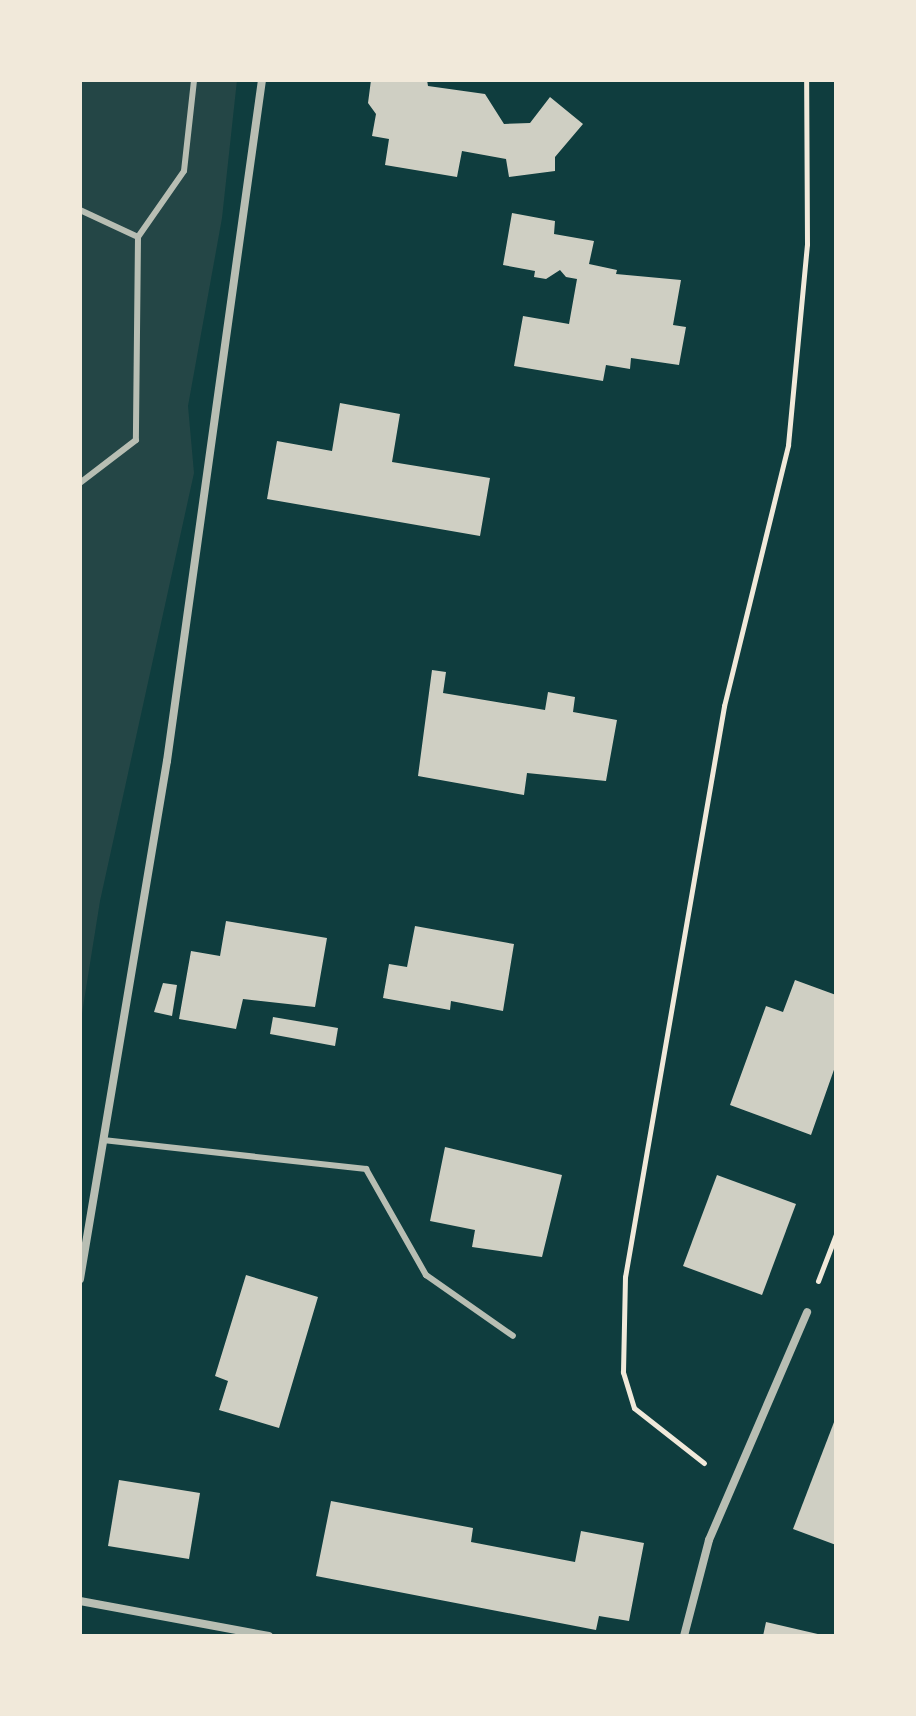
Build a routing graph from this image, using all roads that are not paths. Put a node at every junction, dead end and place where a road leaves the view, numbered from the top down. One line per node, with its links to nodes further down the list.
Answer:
1 (194, 80): 4 (lane)
2 (262, 80): 6 (street)
3 (80, 210): 4 (lane)
4 (138, 237): 5 (lane)
5 (80, 483)
6 (103, 1140): 7 (street); 9 (lane)
7 (80, 1279)
8 (807, 1312): 12 (street)
9 (513, 1336)
10 (80, 1601): 11 (street)
11 (269, 1636)
12 (684, 1636)

